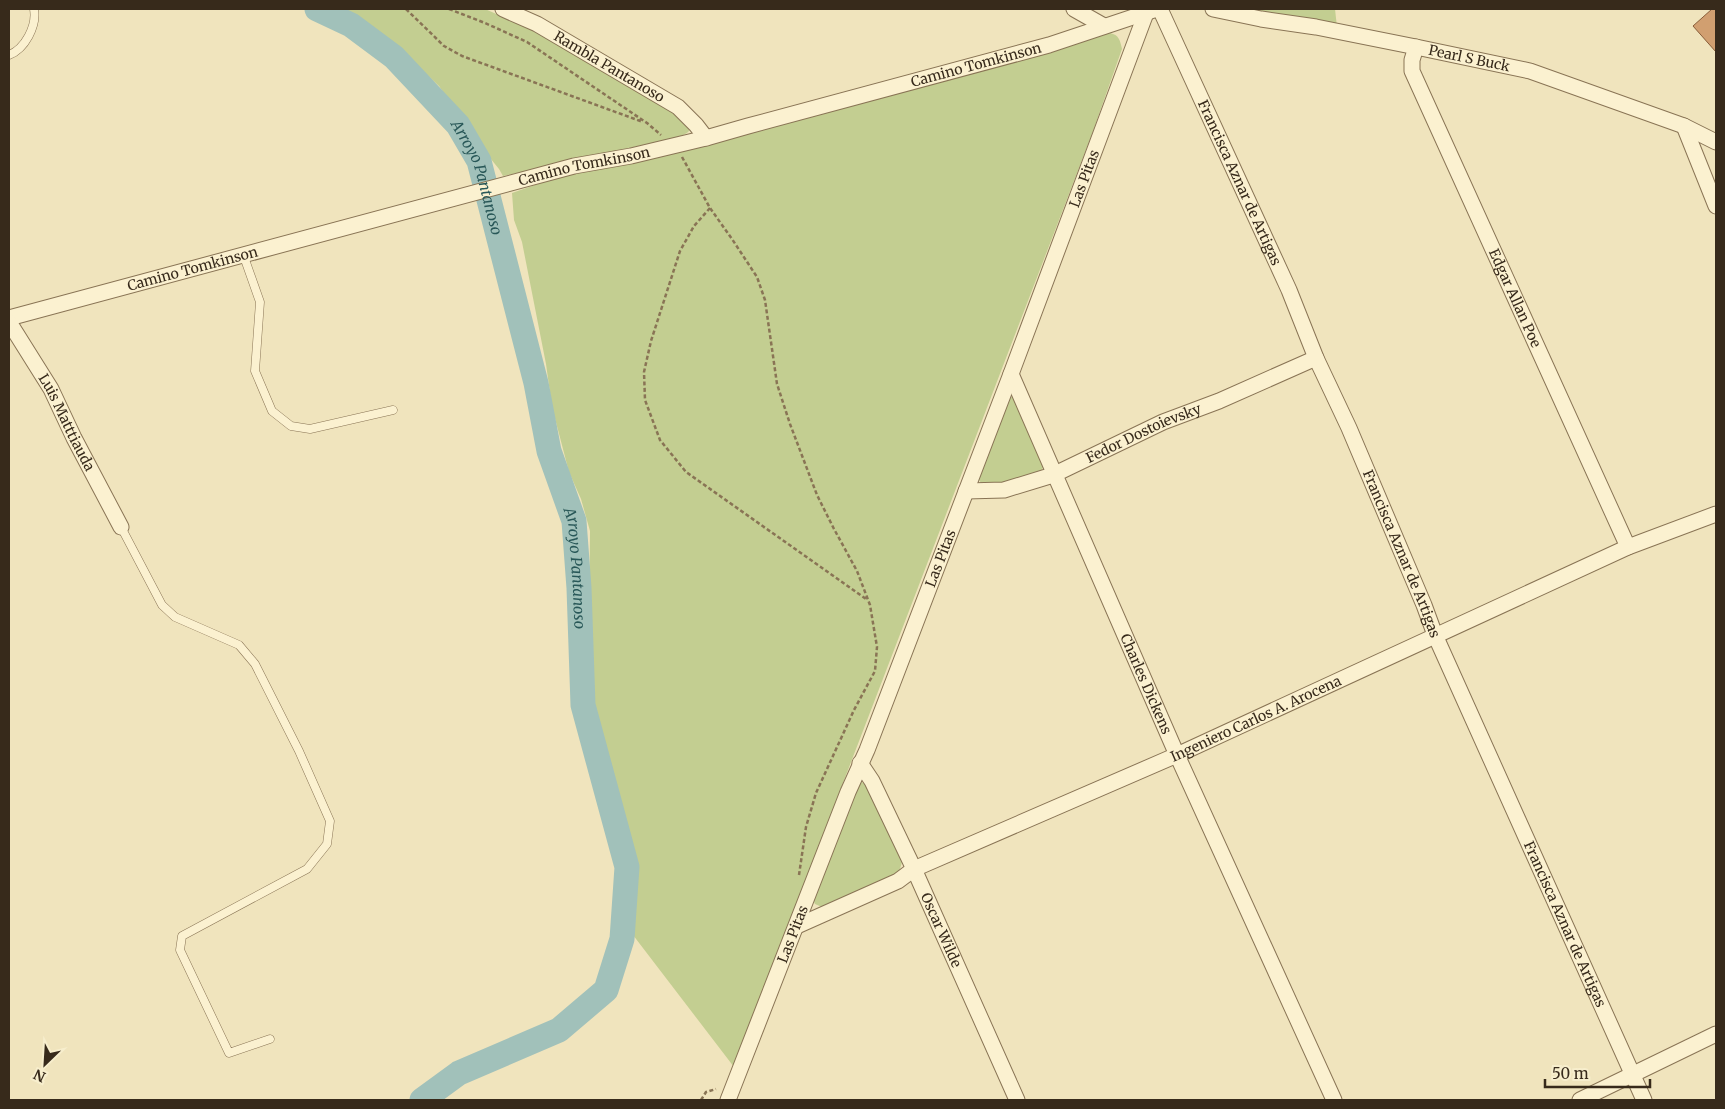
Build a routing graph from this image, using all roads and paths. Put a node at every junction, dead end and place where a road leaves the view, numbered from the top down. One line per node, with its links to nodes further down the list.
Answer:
1 (34, 9): 10 (lane)
2 (406, 9): 11 (path)
3 (449, 9): 11 (path)
4 (503, 9): 13 (street, Rambla Pantanoso)
5 (1074, 9): 8 (street)
6 (1214, 9): 9 (street, Pearl S Buck)
7 (1154, 10): 8 (street, Camino Tomkinson); 21 (street, Francisca Aznar de Artigas); 22 (street, Las Pitas)
8 (1104, 26): 13 (street, Camino Tomkinson)
9 (1416, 47): 12 (street, Pearl S Buck); 28 (street, Edgar Allan Poe)
10 (9, 55)
11 (647, 123): 15 (path)
12 (1684, 126): 14 (street, Pearl S Buck); 16 (street)
13 (706, 138): 15 (street, Camino Tomkinson)
14 (1716, 142)
15 (671, 146): 17 (path); 18 (street, Camino Tomkinson)
16 (1716, 206)
17 (710, 208): 29 (path); 29 (path)
18 (243, 254): 19 (street, Camino Tomkinson); 23 (lane)
19 (9, 318)
20 (9, 322): 27 (street, Luis Matttiauda)
21 (1316, 358): 24 (street, Fedor Dostoievsky); 30 (street, Francisca Aznar de Artigas)
22 (1010, 374): 24 (street, Charles Dickens); 25 (street, Las Pitas)
23 (393, 410)
24 (1053, 475): 25 (street, Fedor Dostoievsky); 31 (street, Charles Dickens)
25 (966, 491): 32 (street, Las Pitas)
26 (1716, 514): 28 (street, Ingeniero Carlos A. Arocena)
27 (121, 527): 37 (lane)
28 (1628, 547): 30 (street, Ingeniero Carlos A. Arocena)
29 (868, 599): 34 (path)
30 (1435, 636): 31 (street, Ingeniero Carlos A. Arocena); 38 (street, Francisca Aznar de Artigas)
31 (1177, 755): 33 (street, Ingeniero Carlos A. Arocena); 43 (street, Charles Dickens)
32 (860, 763): 33 (street, Oscar Wilde); 35 (street, Las Pitas)
33 (914, 869): 35 (street, Ingeniero Carlos A. Arocena); 42 (street, Oscar Wilde)
34 (798, 881)
35 (796, 926): 41 (street, Las Pitas)
36 (1716, 1034): 38 (street)
37 (270, 1039)
38 (1632, 1074): 44 (street); 45 (street, Francisca Aznar de Artigas)
39 (716, 1089): 40 (path)
40 (701, 1100)
41 (728, 1100)
42 (1016, 1100)
43 (1334, 1100)
44 (1580, 1100)
45 (1644, 1100)

